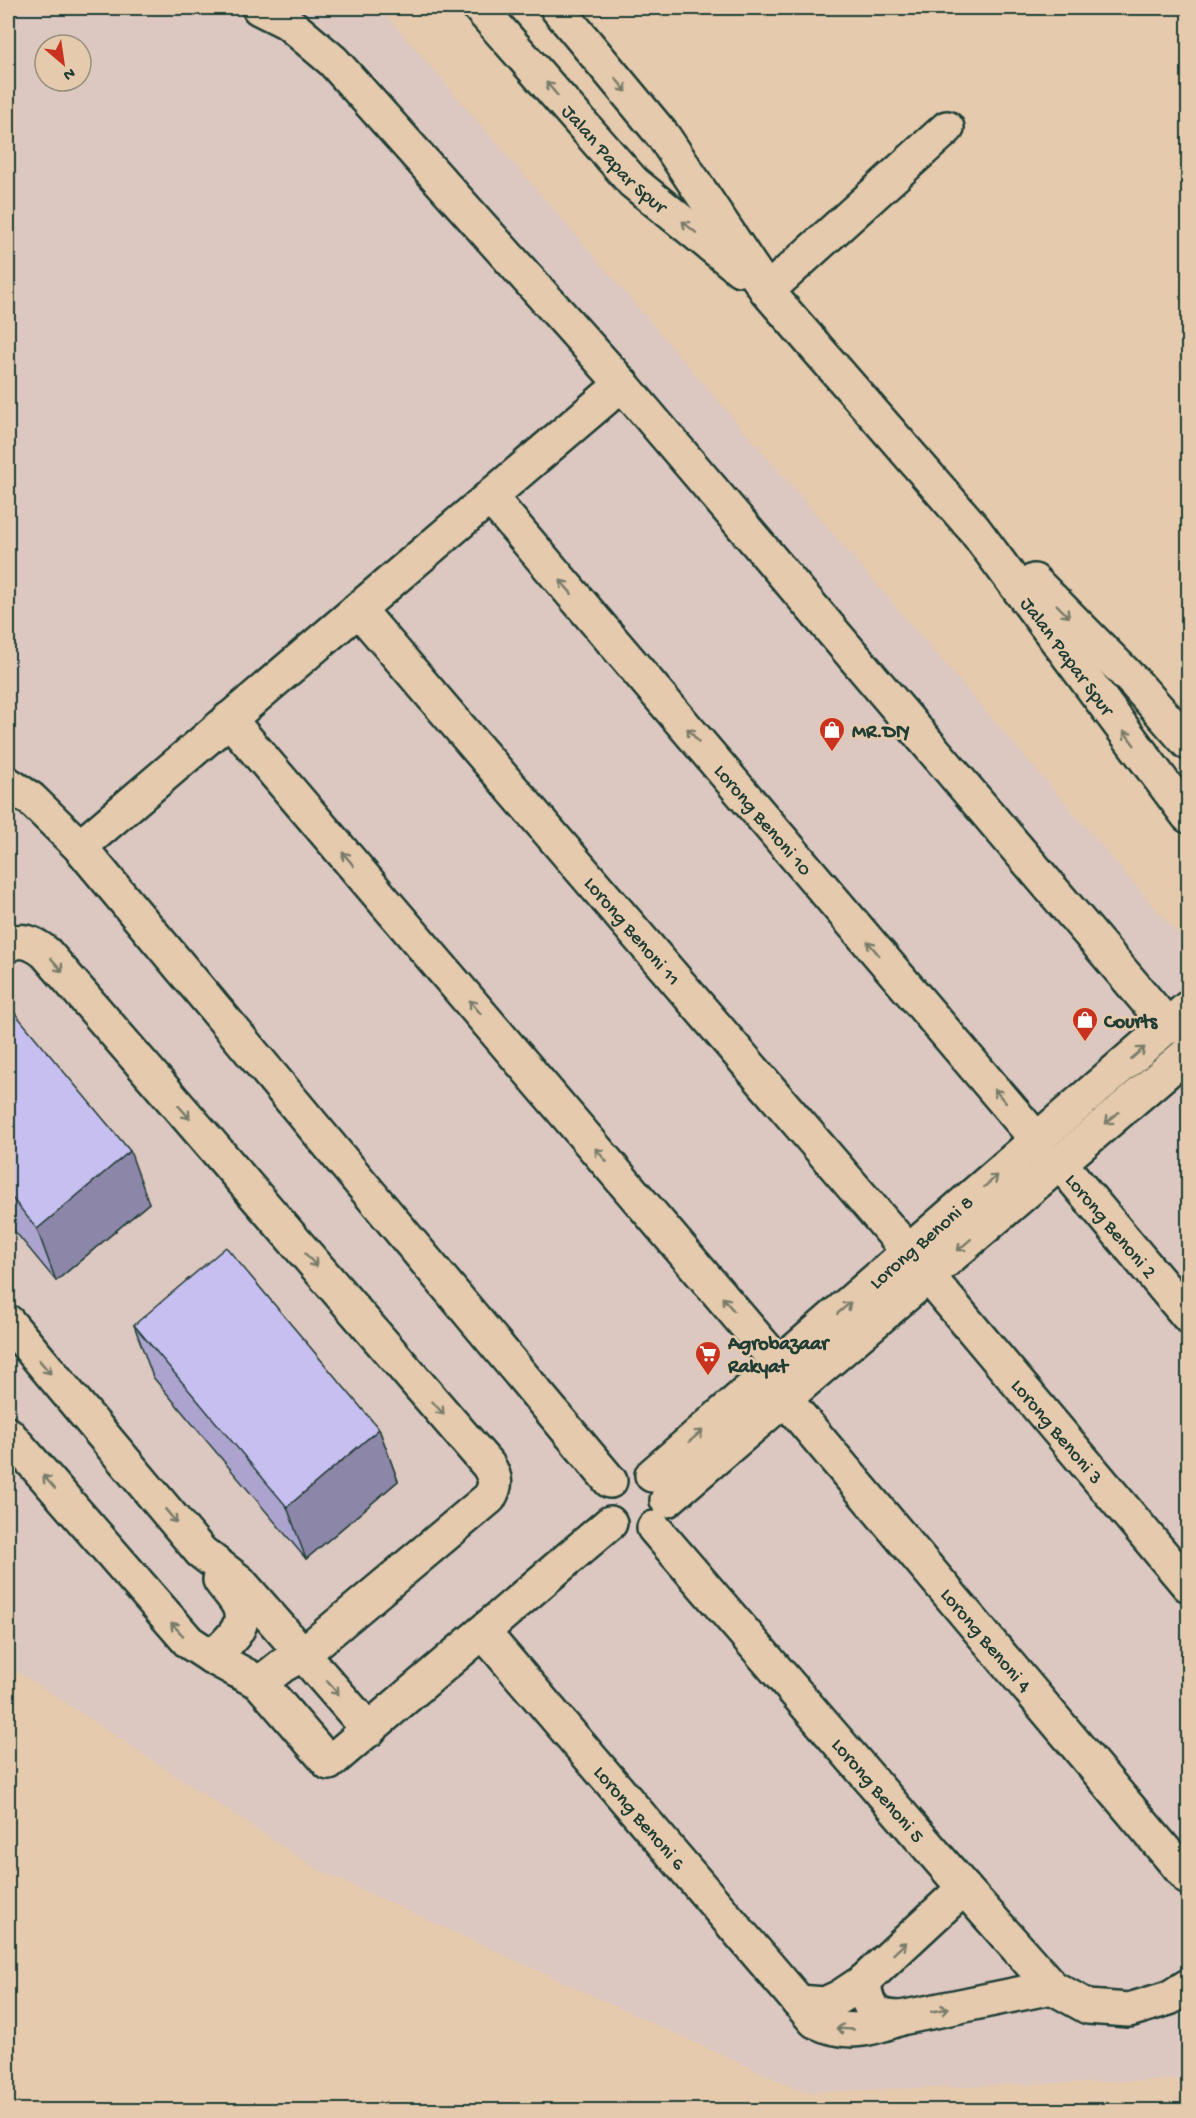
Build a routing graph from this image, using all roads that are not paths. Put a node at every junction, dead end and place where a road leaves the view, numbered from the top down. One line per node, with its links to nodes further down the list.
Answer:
1 (259, 8): 6 (street)
2 (480, 8): 5 (street, Jalan Papar Spur, one-way to 2)
3 (557, 8): 5 (street, Jalan Papar Spur, one-way to 5)
4 (947, 128): 5 (street)
5 (767, 291): 8 (street, Jalan Papar Spur)
6 (622, 384): 7 (street); 18 (street)
7 (490, 497): 9 (street); 20 (street, Lorong Benoni 10, one-way to 7)
8 (974, 529): 11 (street, Jalan Papar Spur, one-way to 11); 13 (street, Jalan Papar Spur, one-way to 8)
9 (358, 609): 10 (street); 21 (street, Lorong Benoni 11)
10 (229, 719): 16 (street); 24 (street, one-way to 10)
11 (1188, 743)
12 (8, 784): 16 (street)
13 (1164, 785): 14 (street); 15 (street)
14 (1188, 816)
15 (1188, 839)
16 (80, 847): 27 (street)
17 (8, 945): 33 (street, one-way to 33)
18 (1179, 1018): 20 (street, Lorong Benoni 8, one-way to 18)
19 (1188, 1053): 20 (street, Lorong Benoni 8, one-way to 20)
20 (1049, 1152): 21 (street, Lorong Benoni 8); 22 (street, Lorong Benoni 2)
21 (919, 1264): 24 (street, Lorong Benoni 8, one-way to 21); 25 (street, Lorong Benoni 8); 31 (street, Lorong Benoni 3)
22 (1188, 1316)
23 (8, 1322): 30 (street, one-way to 30)
24 (779, 1364): 28 (street, Lorong Benoni 8, one-way to 24)
25 (785, 1399): 28 (street, Lorong Benoni 8); 37 (street, Lorong Benoni 4)
26 (8, 1434): 34 (street, one-way to 26)
27 (610, 1481): 28 (street); 29 (street)
28 (658, 1501): 29 (street); 38 (street, Lorong Benoni 5)
29 (610, 1523): 32 (street)
30 (201, 1552): 33 (street); 34 (street)
31 (1188, 1585)
32 (483, 1632): 36 (street); 42 (street, Lorong Benoni 6)
33 (303, 1654): 35 (street); 36 (street, one-way to 36)
34 (212, 1658): 35 (street)
35 (260, 1683): 36 (street)
36 (369, 1730)
37 (1188, 1878)
38 (964, 1888): 39 (street, one-way to 38); 41 (street, Lorong Benoni 5)
39 (864, 1981): 42 (street); 43 (street)
40 (1188, 1986): 41 (street, Lorong Benoni 5)
41 (1052, 1987): 43 (street, Lorong Benoni 6, one-way to 41)
42 (798, 2002): 43 (street, Lorong Benoni 6, one-way to 42)
43 (901, 2018)

